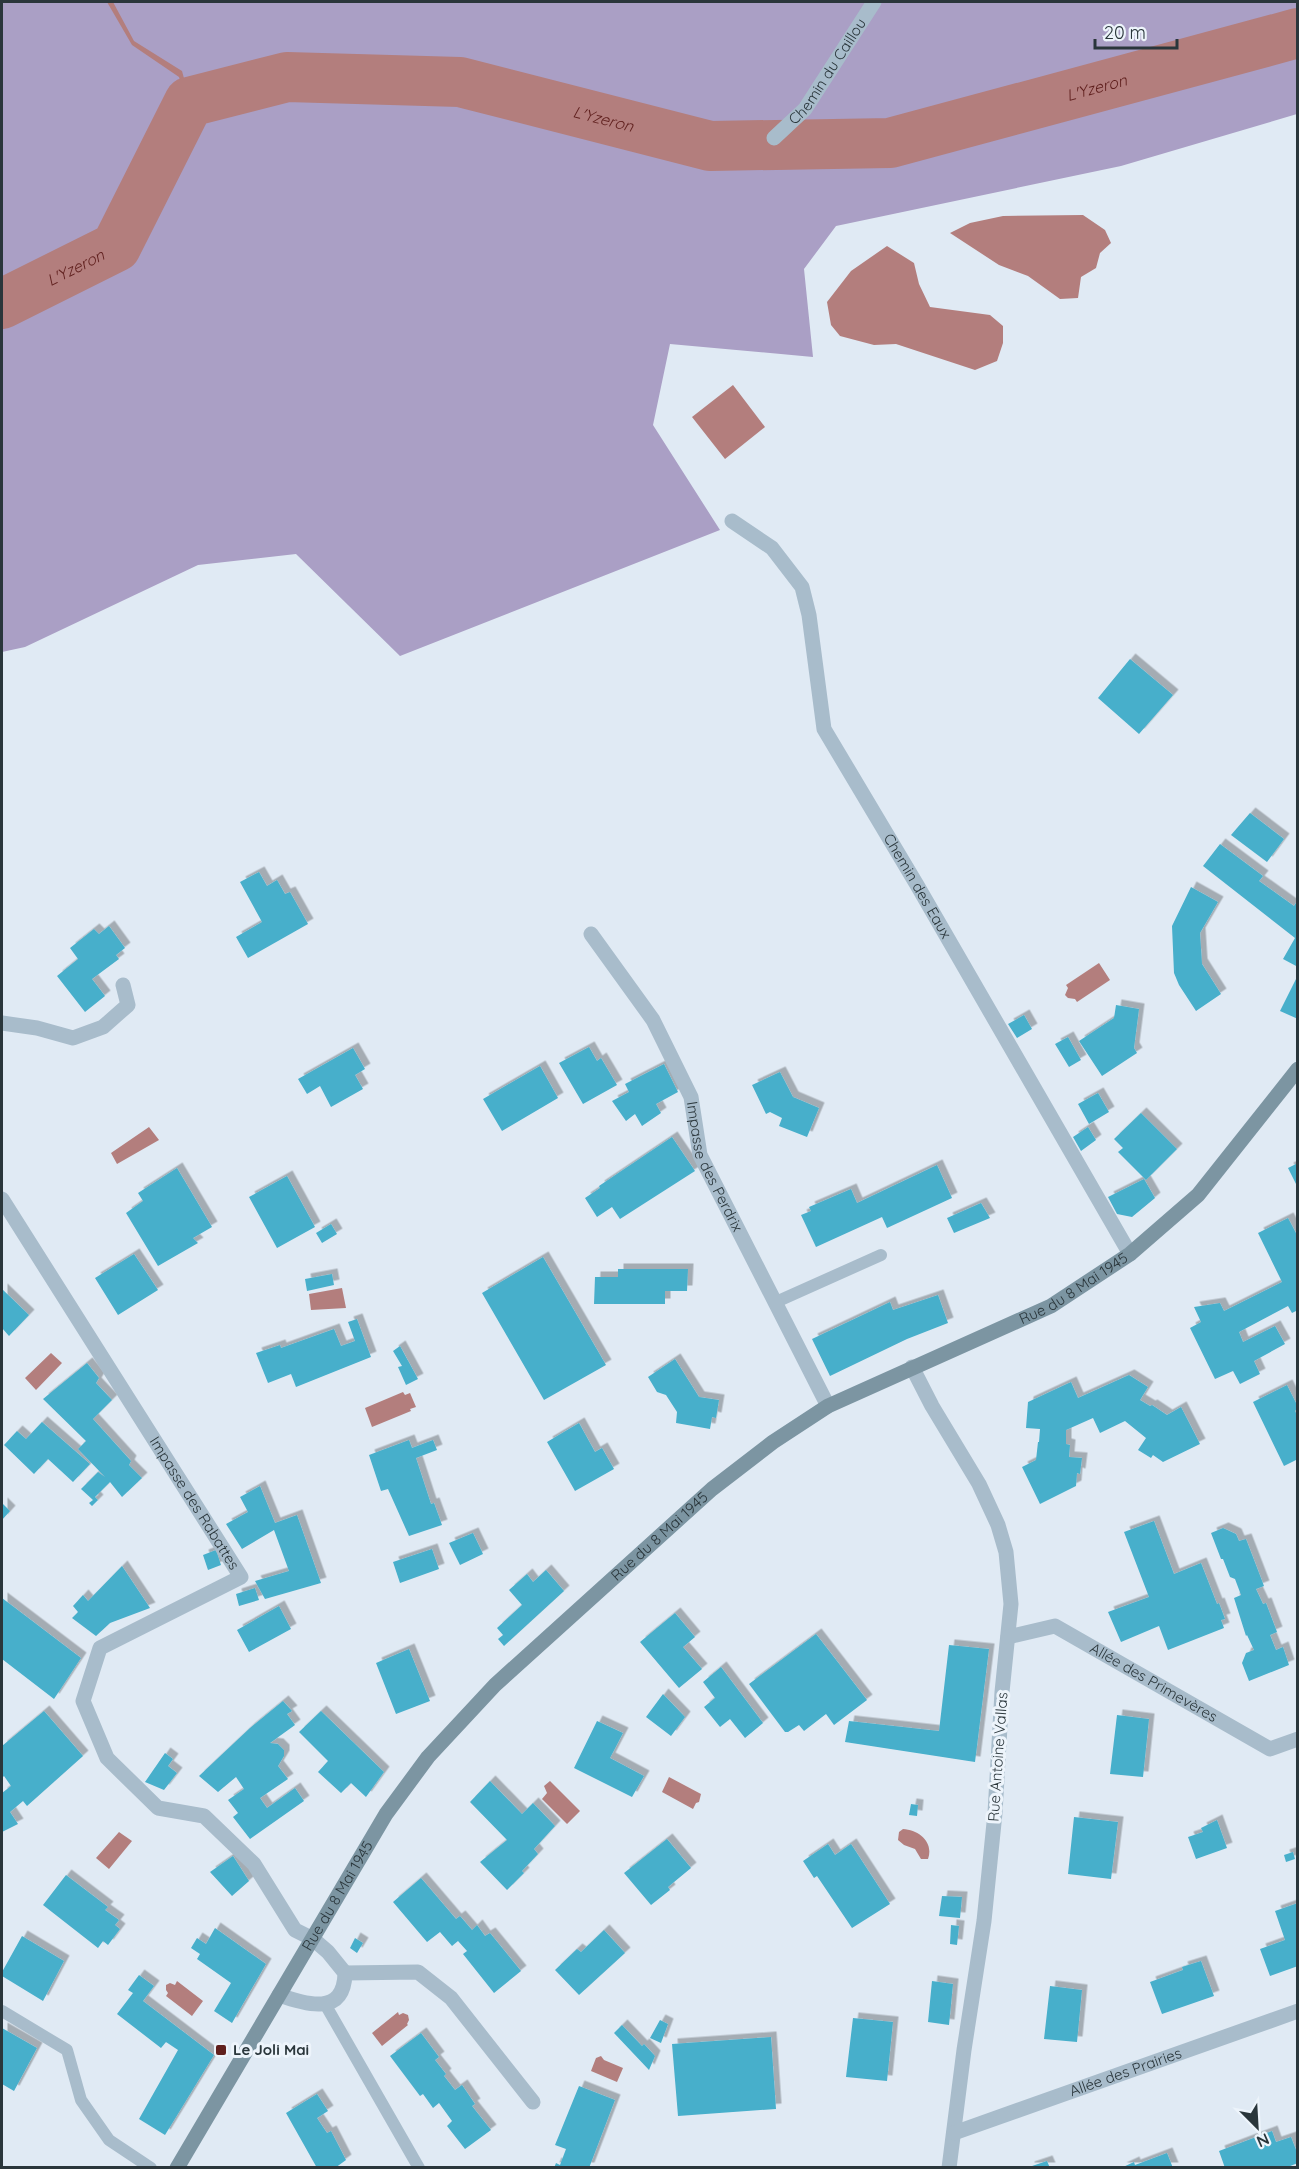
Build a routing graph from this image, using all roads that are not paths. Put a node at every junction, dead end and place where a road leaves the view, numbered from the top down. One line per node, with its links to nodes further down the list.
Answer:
1 (874, 2): 2 (street, Chemin du Caillou)
2 (774, 138)
3 (732, 521): 9 (street, Chemin des Eaux)
4 (591, 934): 11 (street, Impasse des Perdrix)
5 (123, 985): 6 (street)
6 (2, 1023)
7 (1298, 1069): 9 (main road, Rue du 8 Mai 1945)
8 (2, 1199): 16 (street, Impasse des Rabattes)
9 (1130, 1254): 12 (main road, Rue du 8 Mai 1945)
10 (881, 1255): 11 (lane)
11 (776, 1302): 13 (street, Impasse des Perdrix)
12 (912, 1367): 13 (main road, Rue du 8 Mai 1945); 14 (street, Rue Antoine Vallas)
13 (828, 1406): 16 (main road, Rue du 8 Mai 1945)
14 (1008, 1637): 15 (street, Allée des Primevères); 23 (street, Rue Antoine Vallas)
15 (1298, 1739)
16 (313, 1939): 17 (street); 18 (main road, Rue du 8 Mai 1945)
17 (345, 1973): 19 (street); 22 (street)
18 (279, 1995): 19 (street); 25 (main road, Rue du 8 Mai 1945)
19 (325, 2004): 26 (lane)
20 (1298, 2011): 23 (street, Allée des Prairies)
21 (2, 2012): 24 (lane)
22 (533, 2102)
23 (954, 2133): 27 (street, Rue Antoine Vallas)
24 (151, 2168)
25 (177, 2168)
26 (419, 2168)
27 (949, 2168)

